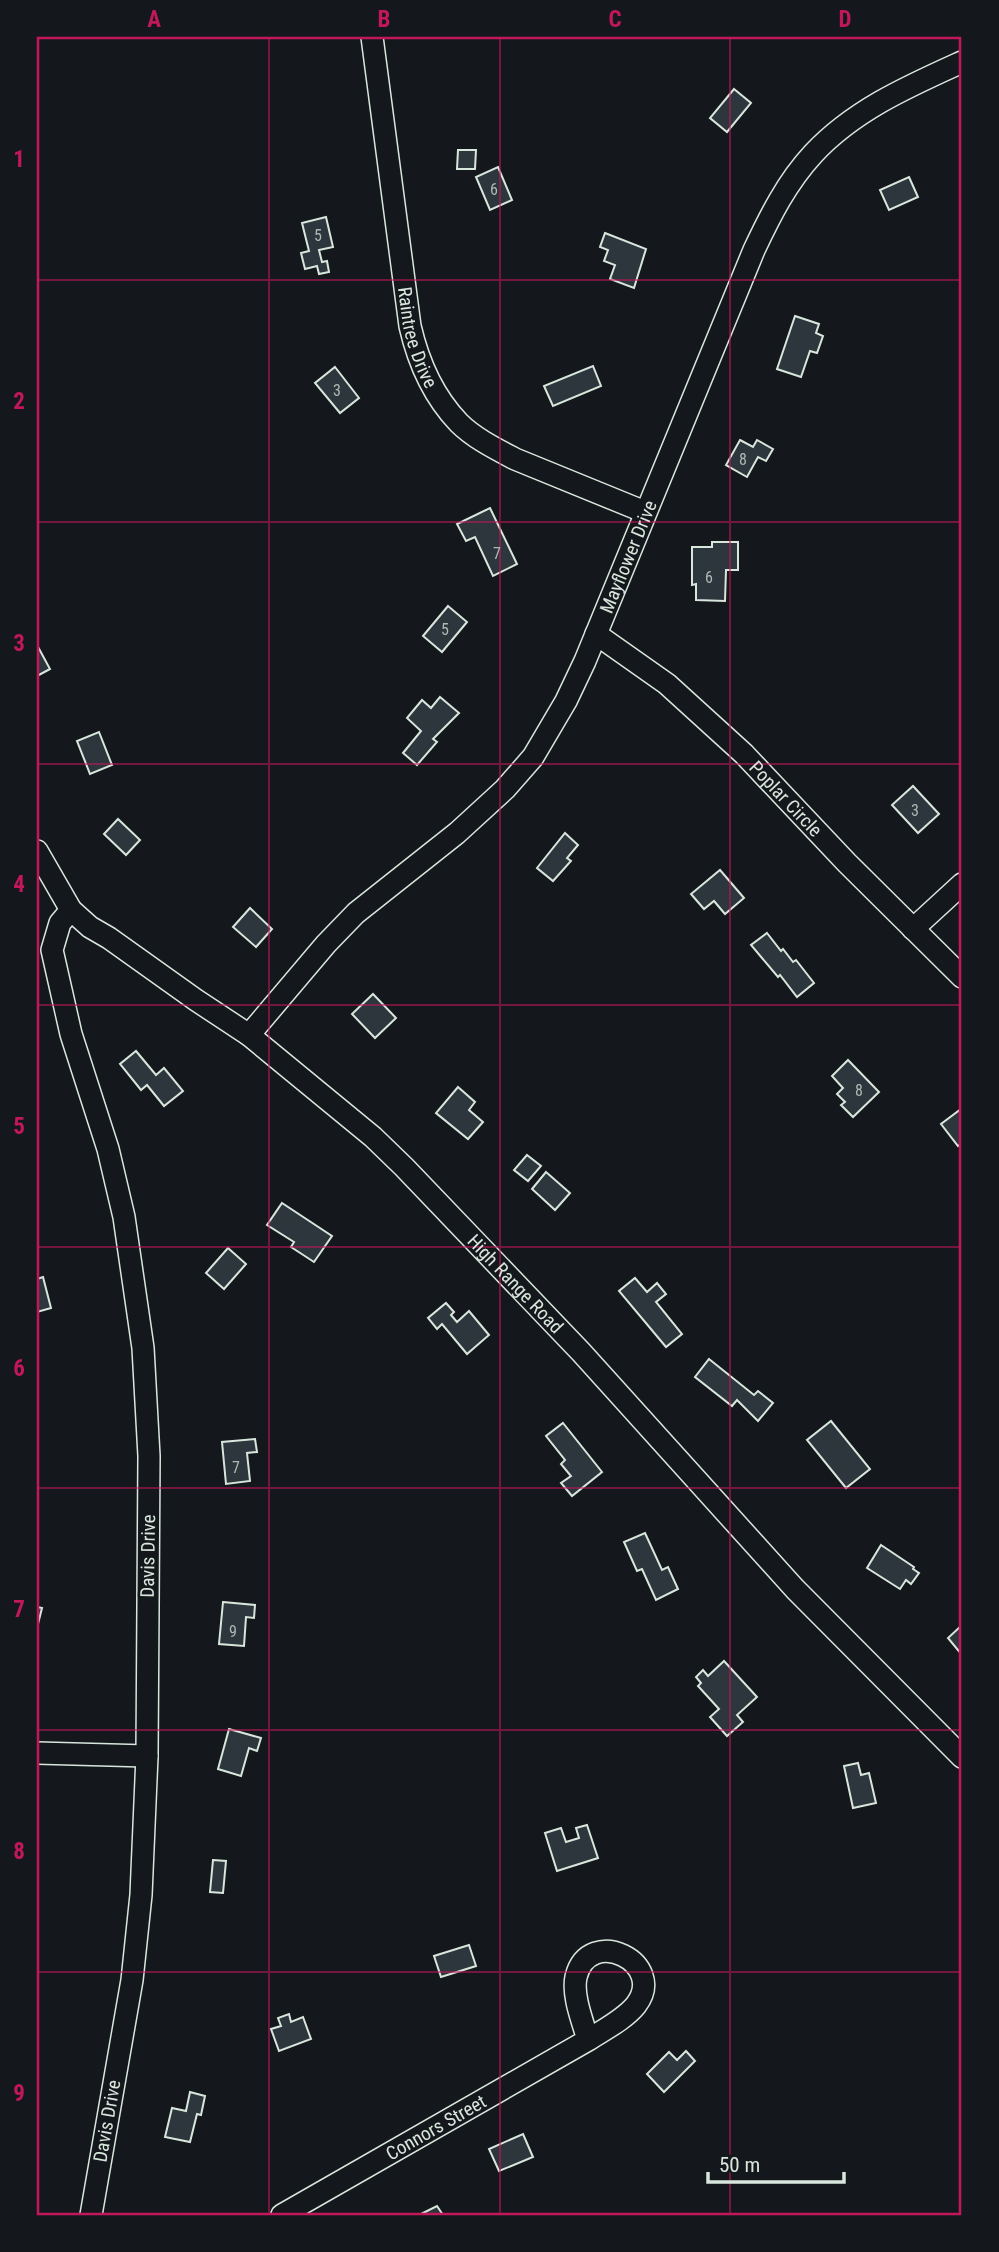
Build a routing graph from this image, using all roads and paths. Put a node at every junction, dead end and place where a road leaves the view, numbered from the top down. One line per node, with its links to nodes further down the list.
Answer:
1 (372, 37): 3 (street, Raintree Drive)
2 (962, 62): 3 (street, Mayflower Drive)
3 (645, 512): 4 (street, Mayflower Drive)
4 (596, 634): 8 (street, Poplar Circle); 10 (street, Mayflower Drive)
5 (37, 851): 7 (street, High Range Road)
6 (962, 884): 8 (street)
7 (71, 910): 10 (street, High Range Road); 12 (street, Davis Drive)
8 (913, 929): 9 (street, Poplar Circle)
9 (962, 977)
10 (249, 1035): 13 (street, High Range Road)
11 (37, 1753): 12 (street)
12 (147, 1756): 15 (street, Davis Drive)
13 (962, 1757)
14 (588, 2040): 16 (street, Connors Street)
15 (92, 2215)
16 (282, 2215)

